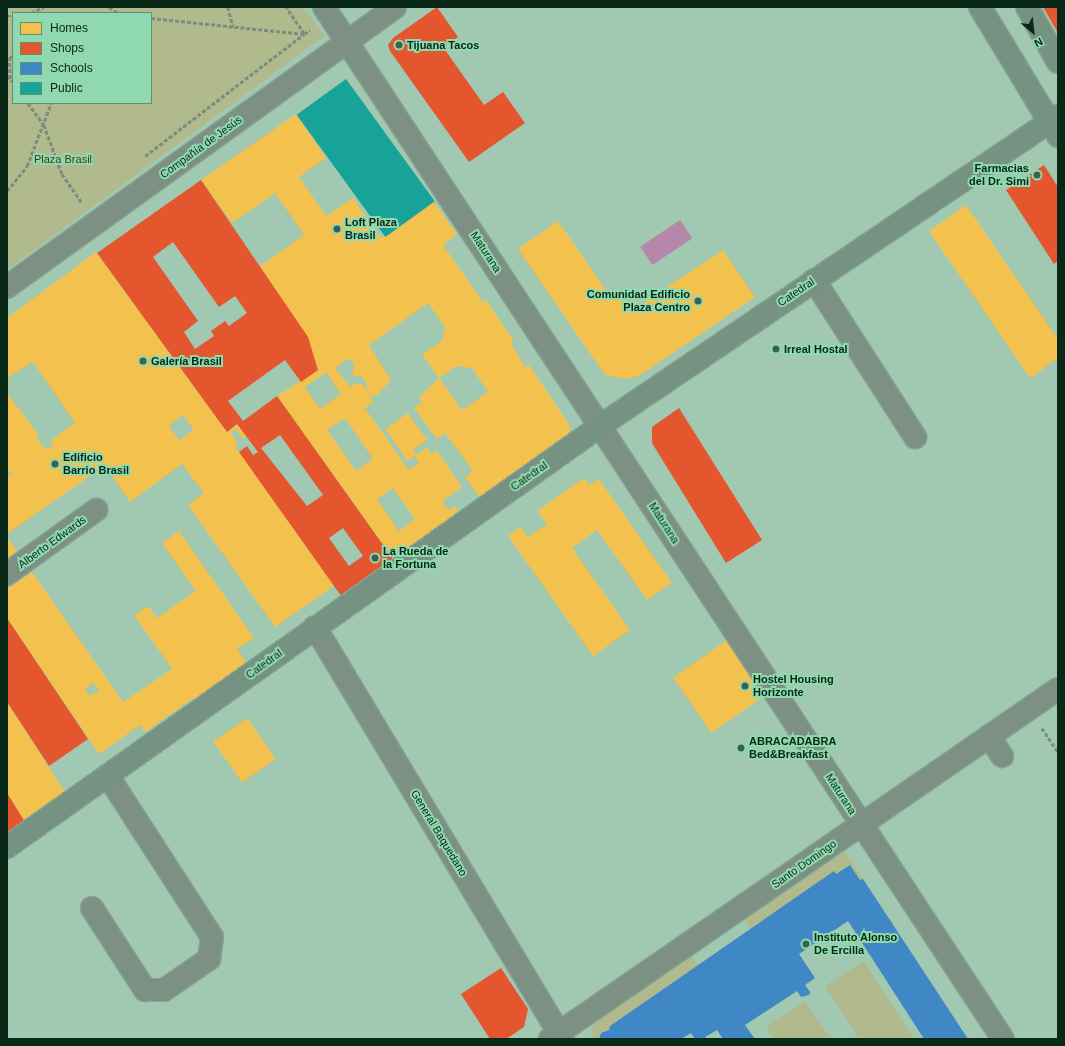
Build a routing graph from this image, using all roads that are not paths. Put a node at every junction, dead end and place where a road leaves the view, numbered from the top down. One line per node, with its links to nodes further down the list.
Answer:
1 (395, 7): 5 (street, Compañía de Jesús)
2 (980, 7): 7 (main road)
3 (1027, 7): 6 (main road)
4 (328, 12): 5 (street, Maturana)
5 (348, 41): 9 (street, Compañía de Jesús); 10 (street, Maturana)
6 (1058, 62)
7 (1055, 125): 8 (main road, Catedral)
8 (814, 280): 10 (main road, Catedral); 11 (street)
9 (7, 286)
10 (600, 426): 14 (main road, Catedral); 19 (street, Maturana)
11 (916, 437)
12 (96, 510): 13 (street, Alberto Edwards)
13 (7, 574)
14 (315, 627): 18 (main road, Catedral); 22 (street, General Baquedano)
15 (1058, 689): 16 (street, Santo Domingo)
16 (989, 736): 17 (street); 19 (street, Santo Domingo)
17 (1002, 756)
18 (108, 776): 20 (main road, Catedral); 21 (street)
19 (862, 824): 22 (street, Santo Domingo); 23 (street, Maturana)
20 (7, 847)
21 (92, 908)
22 (557, 1037)
23 (1002, 1039)

